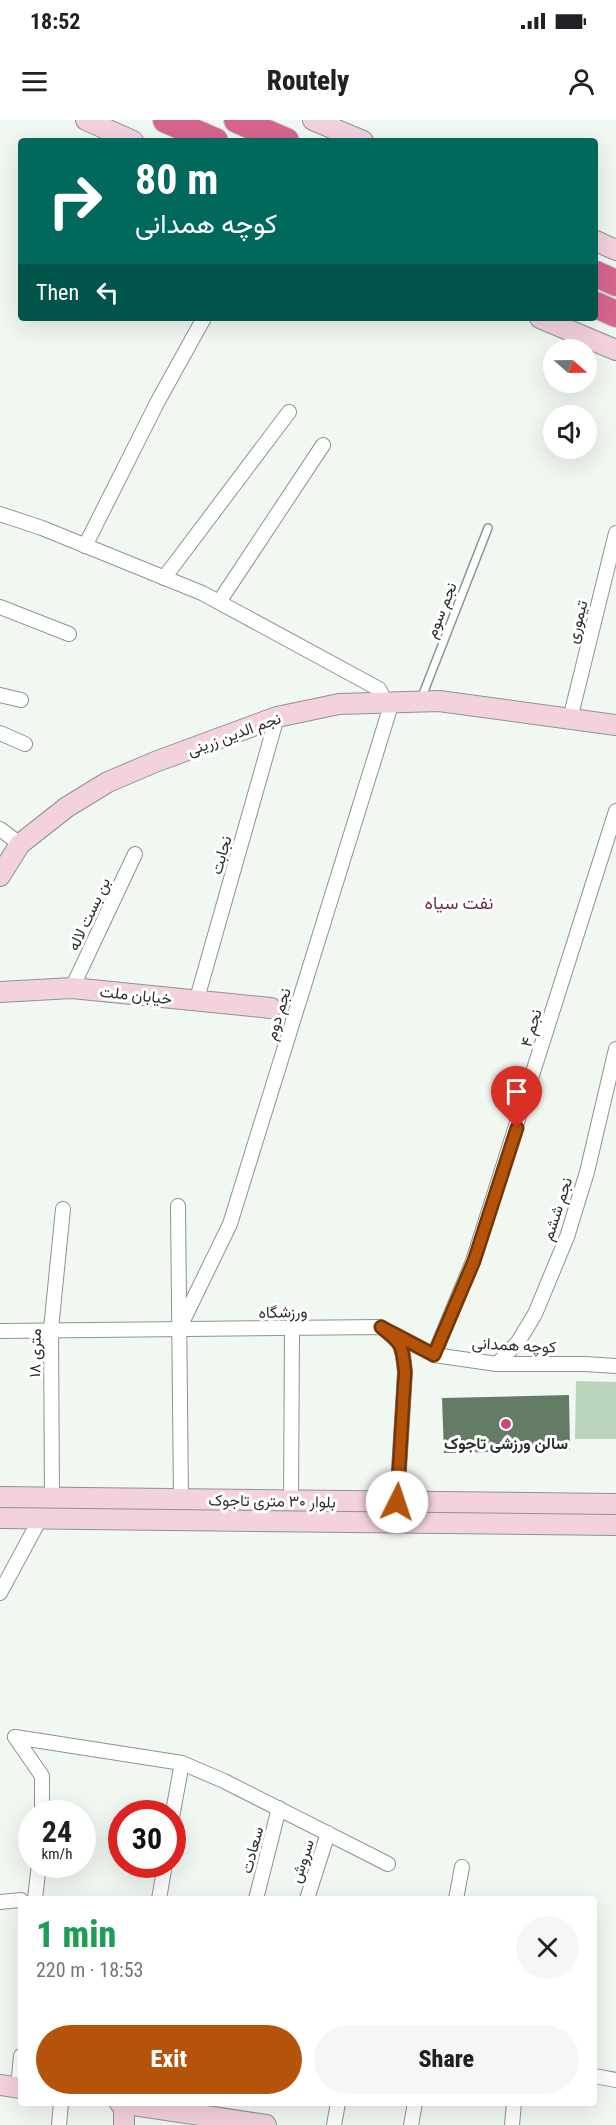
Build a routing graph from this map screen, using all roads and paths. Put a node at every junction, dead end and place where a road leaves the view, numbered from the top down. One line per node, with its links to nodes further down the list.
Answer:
1 (86, 120): 5 (street)
2 (166, 120): 6 (highway)
3 (237, 120): 7 (highway)
4 (313, 120): 8 (street)
5 (126, 138)
6 (208, 138)
7 (279, 138)
8 (356, 138)
9 (598, 242): 10 (street)
10 (616, 250)
11 (598, 275): 12 (highway)
12 (616, 283)
13 (598, 306): 14 (highway)
14 (616, 314)
15 (202, 321): 23 (street)
16 (547, 321): 17 (street)
17 (616, 350)
18 (289, 411): 24 (street)
19 (323, 445): 25 (street)
20 (0, 514): 23 (street)
21 (488, 528): 30 (lane, نجم سوم)
22 (616, 533): 33 (street, تیموری)
23 (85, 546): 24 (street)
24 (164, 578): 25 (street)
25 (219, 602): 31 (street)
26 (0, 607): 27 (street)
27 (69, 634)
28 (0, 695): 29 (street)
29 (21, 700)
30 (420, 701): 31 (street, نجم الدین زرینی); 33 (street, نجم الدین زرینی)
31 (389, 703): 32 (street, نجم الدین زرینی); 53 (street, نجم دوم)
32 (277, 717): 39 (street, نجم الدین زرینی); 44 (street, نجابت)
33 (570, 719): 34 (street, نجم الدین زرینی)
34 (616, 725)
35 (0, 733): 36 (street)
36 (24, 744)
37 (616, 811): 55 (street, نجم ۴)
38 (0, 829): 39 (street)
39 (20, 844): 41 (street, نجم الدین زرینی)
40 (135, 854): 42 (street, بن بست لاله)
41 (0, 876)
42 (72, 988): 43 (street, خیابان ملت); 44 (street, خیابان ملت)
43 (0, 992)
44 (196, 1002): 45 (street, خیابان ملت)
45 (272, 1008)
46 (616, 1049): 47 (street, نجم ششم)
47 (613, 1074): 56 (street, نجم ششم)
48 (178, 1206): 53 (street)
49 (63, 1209): 52 (street, ۱۸ متری)
50 (381, 1327): 51 (street, ورزشگاه); 55 (street, کوچه همدانی); 62 (street)
51 (292, 1328): 53 (street, ورزشگاه); 61 (street)
52 (51, 1329): 53 (street, ورزشگاه); 54 (street, ورزشگاه); 59 (street, ۱۸ متری)
53 (179, 1329): 60 (street)
54 (0, 1331)
55 (434, 1355): 56 (street, کوچه همدانی)
56 (497, 1364): 57 (street, کوچه همدانی)
57 (616, 1366)
58 (0, 1497): 59 (street, بلوار ۳۰ متری تاجوک)
59 (52, 1498): 60 (street, بلوار ۳۰ متری تاجوک)
60 (182, 1500): 61 (street, بلوار ۳۰ متری تاجوک)
61 (291, 1501): 62 (street, بلوار ۳۰ متری تاجوک)
62 (397, 1502): 63 (street, بلوار ۳۰ متری تاجوک)
63 (616, 1504)
64 (0, 1518): 65 (street, بلوار ۳۰ متری تاجوک)
65 (40, 1519): 66 (street, بلوار ۳۰ متری تاجوک); 67 (street)
66 (616, 1525)
67 (0, 1593)
68 (182, 1763): 69 (street); 70 (street); 71 (street)
69 (42, 1800)
70 (175, 1800)
71 (279, 1808): 72 (street); 79 (street, سعادت)
72 (328, 1833): 73 (street); 80 (street, سروش)
73 (388, 1864)
74 (462, 1867): 81 (street)
75 (37, 1878): 77 (street)
76 (163, 1878): 78 (street)
77 (35, 1896)
78 (160, 1896)
79 (257, 1896)
80 (308, 1896)
81 (457, 1896)
82 (18, 1900): 83 (street)
83 (0, 1902)
84 (18, 2068): 87 (street)
85 (597, 2077): 86 (street)
86 (616, 2080)
87 (13, 2087)
88 (61, 2106): 95 (street)
89 (123, 2106): 96 (street)
90 (139, 2106): 94 (street)
91 (337, 2106): 98 (street)
92 (414, 2106): 99 (street)
93 (514, 2106): 100 (street)
94 (217, 2121): 97 (street)
95 (59, 2125)
96 (124, 2125)
97 (266, 2125)
98 (334, 2125)
99 (411, 2125)
100 (512, 2125)

